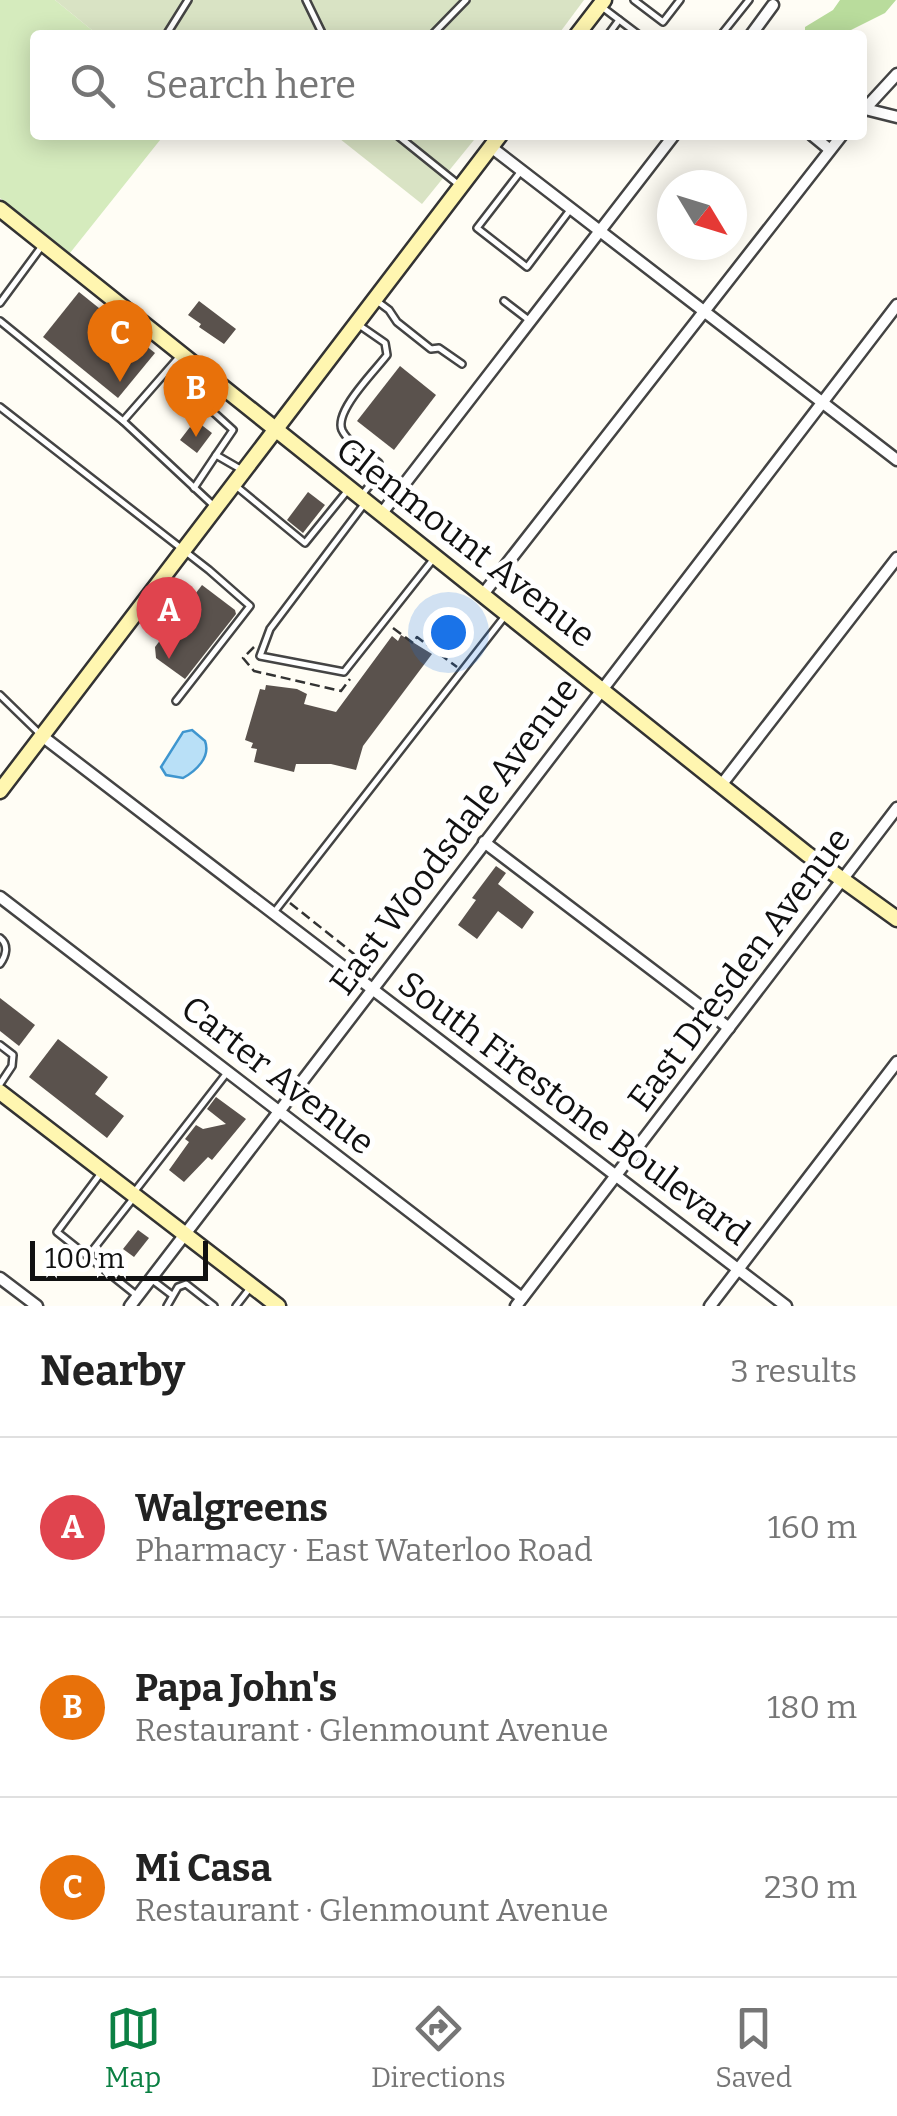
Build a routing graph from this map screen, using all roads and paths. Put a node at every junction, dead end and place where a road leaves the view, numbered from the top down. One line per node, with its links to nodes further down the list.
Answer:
1 (188, 0): 10 (lane)
2 (306, 0): 11 (lane)
3 (466, 0): 12 (lane)
4 (634, 0): 5 (lane)
5 (680, 0)
6 (749, 0): 16 (lane)
7 (776, 2): 17 (street)
8 (602, 3): 9 (lane); 13 (main road)
9 (619, 20): 14 (lane); 15 (lane)
10 (169, 30)
11 (321, 30)
12 (437, 30)
13 (581, 30)
14 (612, 30)
15 (632, 30)
16 (726, 30)
17 (756, 30)
18 (897, 74): 19 (street)
19 (867, 107)
20 (867, 112): 21 (street)
21 (897, 116)
22 (403, 140): 29 (lane)
23 (670, 140): 32 (street)
24 (818, 140): 27 (street)
25 (837, 140): 27 (street)
26 (496, 141): 28 (street); 29 (main road)
27 (829, 149): 38 (street)
28 (521, 171): 30 (street); 30 (lane)
29 (461, 186): 34 (main road)
30 (571, 209): 32 (street)
31 (0, 210): 33 (main road, Glenmount Avenue)
32 (599, 231): 38 (street); 40 (street)
33 (43, 244): 36 (lane); 42 (main road, Glenmount Avenue)
34 (375, 299): 41 (main road); 43 (lane)
35 (504, 300): 40 (lane)
36 (0, 303)
37 (897, 306): 46 (street, East Woodsdale Avenue)
38 (703, 311): 46 (street); 62 (street)
39 (0, 321): 49 (lane)
40 (530, 321): 58 (street)
41 (357, 323): 50 (main road); 56 (lane)
42 (182, 355): 44 (lane); 45 (main road, Glenmount Avenue)
43 (462, 364)
44 (168, 370): 48 (lane); 49 (lane)
45 (227, 390): 48 (lane); 50 (main road, Glenmount Avenue)
46 (822, 402): 52 (street); 68 (street, East Woodsdale Avenue)
47 (1, 409): 59 (lane)
48 (211, 410): 51 (lane)
49 (124, 421): 55 (lane)
50 (276, 430): 53 (main road); 56 (main road, Glenmount Avenue)
51 (216, 455): 53 (lane); 55 (lane)
52 (897, 460)
53 (244, 471): 54 (main road)
54 (234, 484): 56 (lane); 57 (main road)
55 (194, 488): 57 (lane)
56 (359, 495): 58 (main road, Glenmount Avenue); 64 (lane)
57 (216, 508): 59 (main road)
58 (382, 513): 60 (main road, Glenmount Avenue)
59 (184, 551): 70 (lane); 71 (main road)
60 (436, 556): 62 (main road, Glenmount Avenue); 64 (lane)
61 (897, 558): 72 (street)
62 (484, 593): 63 (main road, Glenmount Avenue)
63 (507, 612): 66 (lane); 68 (main road, Glenmount Avenue)
64 (384, 622): 66 (path)
65 (258, 637): 67 (path)
66 (462, 670): 78 (lane)
67 (350, 678)
68 (602, 688): 72 (main road, Glenmount Avenue); 75 (street, East Woodsdale Avenue)
69 (0, 695): 71 (lane)
70 (176, 701)
71 (42, 736): 73 (main road); 79 (street, South Firestone Boulevard)
72 (722, 784): 76 (main road, Glenmount Avenue)
73 (0, 791)
74 (897, 808): 76 (street, East Dresden Avenue)
75 (484, 842): 84 (street, East Woodsdale Avenue); 85 (street)
76 (842, 880): 80 (main road, Glenmount Avenue); 85 (street, East Dresden Avenue)
77 (0, 897): 88 (street, Carter Avenue)
78 (285, 900): 79 (lane); 83 (path)
79 (274, 914): 84 (street, South Firestone Boulevard)
80 (897, 920)
81 (0, 938): 82 (lane)
82 (0, 964)
83 (373, 970)
84 (372, 989): 91 (street, East Woodsdale Avenue); 93 (street, South Firestone Boulevard)
85 (729, 1028): 93 (street, East Dresden Avenue)
86 (0, 1044): 89 (lane)
87 (897, 1062): 97 (street)
88 (228, 1071): 91 (street, Carter Avenue); 94 (lane)
89 (0, 1084)
90 (0, 1092): 92 (main road)
91 (280, 1110): 95 (street, East Woodsdale Avenue); 103 (street, Carter Avenue)
92 (103, 1171): 94 (main road); 96 (lane)
93 (616, 1176): 97 (street, South Firestone Boulevard); 103 (street, East Dresden Avenue)
94 (134, 1195): 95 (main road); 96 (lane)
95 (185, 1234): 99 (street, East Woodsdale Avenue); 100 (main road)
96 (88, 1256): 102 (lane)
97 (738, 1269): 109 (street); 110 (street, South Firestone Boulevard)
98 (0, 1278): 104 (street)
99 (151, 1278): 101 (lane); 102 (street, East Woodsdale Avenue)
100 (252, 1286): 107 (lane); 108 (main road)
101 (172, 1294): 105 (lane); 106 (lane)
102 (134, 1301)
103 (519, 1302)
104 (37, 1306)
105 (167, 1306)
106 (214, 1306)
107 (236, 1306)
108 (278, 1306)
109 (710, 1306)
110 (786, 1306)

